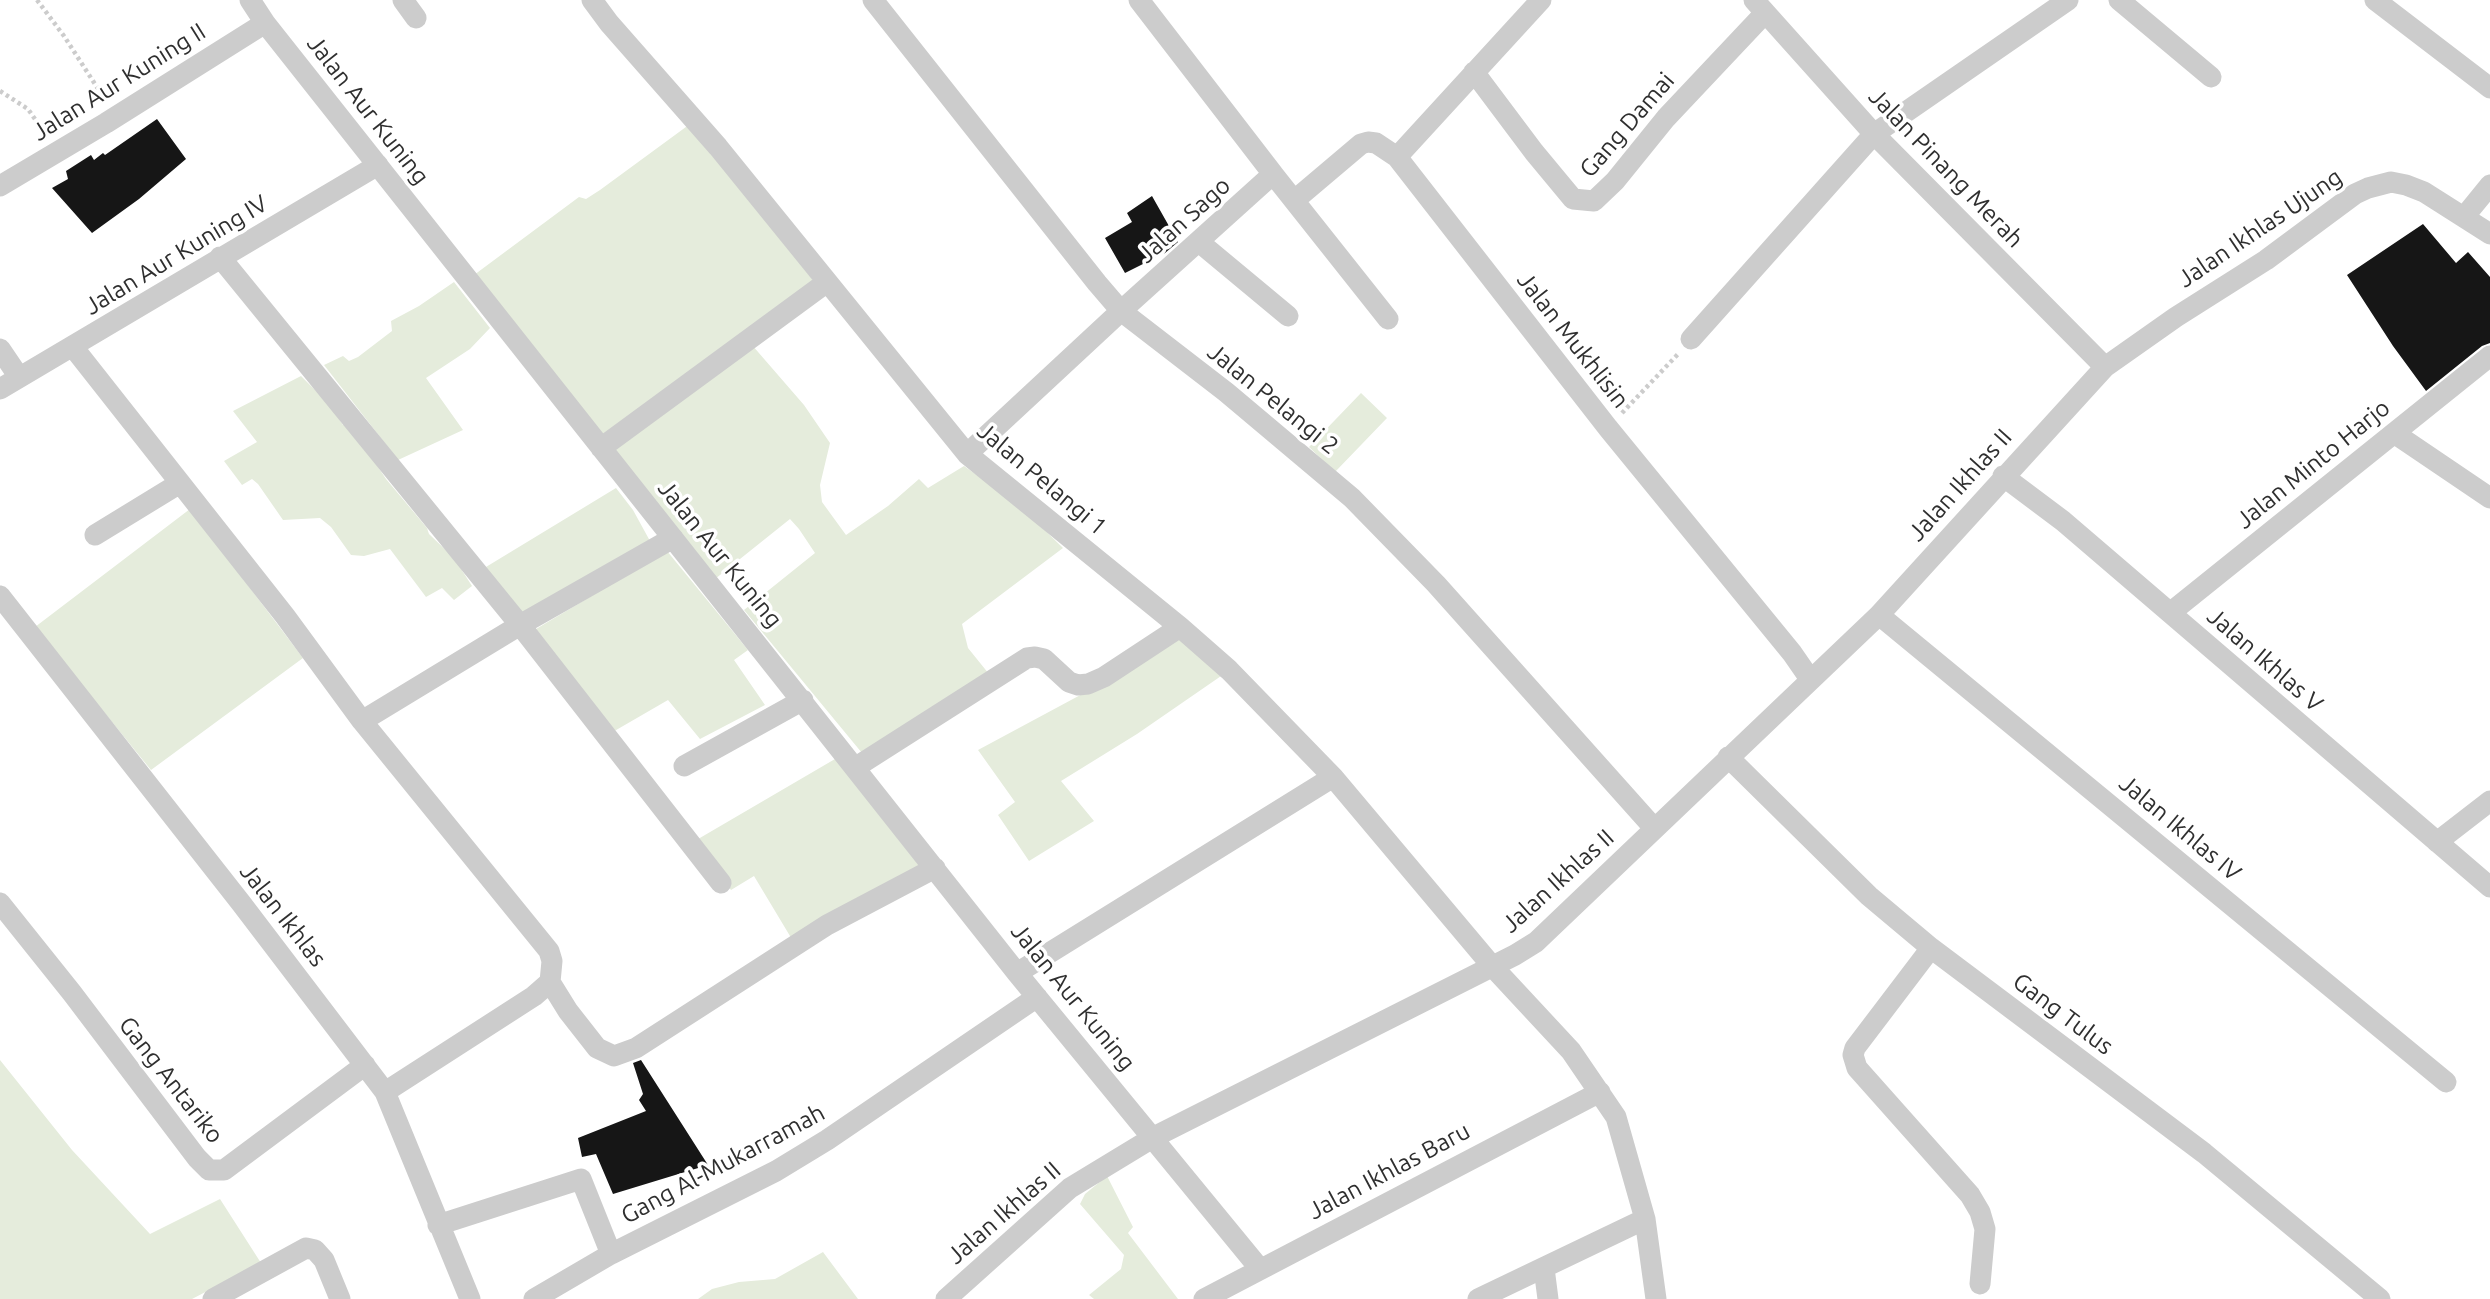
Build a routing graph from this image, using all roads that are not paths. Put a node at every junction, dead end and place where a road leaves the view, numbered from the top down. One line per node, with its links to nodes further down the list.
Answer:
1 (250, 0): 12 (street, Jalan Aur Kuning)
2 (403, 0): 11 (street)
3 (592, 0): 27 (street, Jalan Pelangi 1)
4 (873, 0): 28 (street, Jalan Pelangi 2)
5 (1139, 0): 19 (street)
6 (1541, 0): 13 (street)
7 (2068, 0): 16 (street)
8 (2119, 0): 14 (street)
9 (2375, 0): 15 (street)
10 (1759, 6): 13 (street, Gang Damai); 16 (street, Jalan Pinang Merah)
11 (416, 18)
12 (265, 23): 18 (street, Jalan Aur Kuning); 21 (street, Jalan Aur Kuning II)
13 (1474, 72): 17 (street)
14 (2211, 77)
15 (2490, 88)
16 (1874, 134): 31 (street); 35 (street, Jalan Pinang Merah)
17 (1397, 157): 22 (street, Jalan Mukhlisin); 51 (street, Jalan Mukhlisin)
18 (378, 165): 26 (street, Jalan Aur Kuning IV); 39 (street, Jalan Aur Kuning)
19 (1273, 174): 22 (street); 25 (street, Jalan Sago)
20 (2490, 185): 23 (street)
21 (0, 186)
22 (1296, 199): 30 (street)
23 (2464, 217): 24 (street, Jalan Ikhlas Ujung); 35 (street, Jalan Ikhlas Ujung)
24 (2490, 234)
25 (1199, 242): 28 (street, Jalan Sago); 29 (street)
26 (220, 257): 32 (street, Jalan Aur Kuning IV); 49 (street)
27 (827, 282): 39 (street); 40 (street, Jalan Pelangi 1)
28 (1121, 311): 40 (street, Jalan Sago); 59 (street, Jalan Pelangi 2)
29 (1288, 316)
30 (1388, 319)
31 (1691, 339)
32 (73, 347): 36 (street, Jalan Aur Kuning IV); 42 (street)
33 (0, 349): 36 (street)
34 (2490, 356): 38 (street, Jalan Minto Harjo)
35 (2105, 367): 41 (street, Jalan Ikhlas II)
36 (19, 377): 37 (street, Jalan Aur Kuning IV)
37 (0, 389)
38 (2394, 433): 43 (street); 47 (street, Jalan Minto Harjo)
39 (601, 449): 45 (street, Jalan Aur Kuning)
40 (967, 454): 50 (street, Jalan Pelangi 1)
41 (2004, 476): 47 (street, Jalan Ikhlas V); 48 (street, Jalan Ikhlas II)
42 (180, 483): 44 (street); 53 (street)
43 (2490, 498)
44 (95, 535)
45 (673, 538): 49 (street); 52 (street, Jalan Aur Kuning)
46 (0, 596): 70 (street, Jalan Ikhlas)
47 (2170, 613): 60 (street, Jalan Ikhlas V)
48 (1879, 615): 51 (street, Jalan Ikhlas II); 71 (street, Jalan Ikhlas IV)
49 (520, 625): 53 (street); 62 (street)
50 (1180, 627): 56 (street); 57 (street, Jalan Pelangi 1)
51 (1810, 679): 54 (street, Jalan Ikhlas II)
52 (803, 700): 55 (street); 56 (street, Jalan Aur Kuning)
53 (362, 721): 68 (street)
54 (1728, 757): 59 (street, Jalan Ikhlas II); 65 (street, Gang Tulus)
55 (684, 766)
56 (856, 767): 61 (street, Jalan Aur Kuning)
57 (1333, 777): 66 (street, Jalan Pelangi 1); 67 (street)
58 (2490, 801): 60 (street)
59 (1654, 828): 66 (street, Jalan Ikhlas II)
60 (2437, 842): 63 (street, Jalan Ikhlas V)
61 (935, 868): 67 (street, Jalan Aur Kuning); 68 (street)
62 (720, 884)
63 (2490, 887)
64 (0, 903): 70 (street, Gang Antariko)
65 (1931, 948): 80 (street); 90 (street, Gang Tulus)
66 (1492, 966): 73 (street, Jalan Pelangi 1); 74 (street, Jalan Ikhlas II)
67 (1017, 973): 69 (street, Jalan Aur Kuning)
68 (550, 982): 72 (street)
69 (1037, 997): 74 (street, Jalan Aur Kuning); 77 (street, Gang Al-Mukarramah)
70 (365, 1065): 72 (street, Jalan Ikhlas)
71 (2446, 1082)
72 (384, 1092): 76 (street, Jalan Ikhlas)
73 (1600, 1092): 75 (street, Jalan Pelangi 1); 79 (street, Jalan Ikhlas Baru)
74 (1154, 1137): 79 (street, Jalan Aur Kuning); 85 (street, Jalan Ikhlas II)
75 (1645, 1219): 78 (street); 89 (street, Jalan Pelangi 1)
76 (438, 1226): 77 (street); 83 (street, Jalan Ikhlas)
77 (611, 1254): 84 (street, Gang Al-Mukarramah)
78 (1544, 1268): 87 (street); 88 (street)
79 (1261, 1269): 86 (street, Jalan Ikhlas Baru)
80 (1980, 1284)
81 (213, 1299): 82 (street)
82 (340, 1299)
83 (470, 1299)
84 (534, 1299)
85 (946, 1299)
86 (1204, 1299)
87 (1478, 1299)
88 (1548, 1299)
89 (1656, 1299)
90 (2380, 1299)

